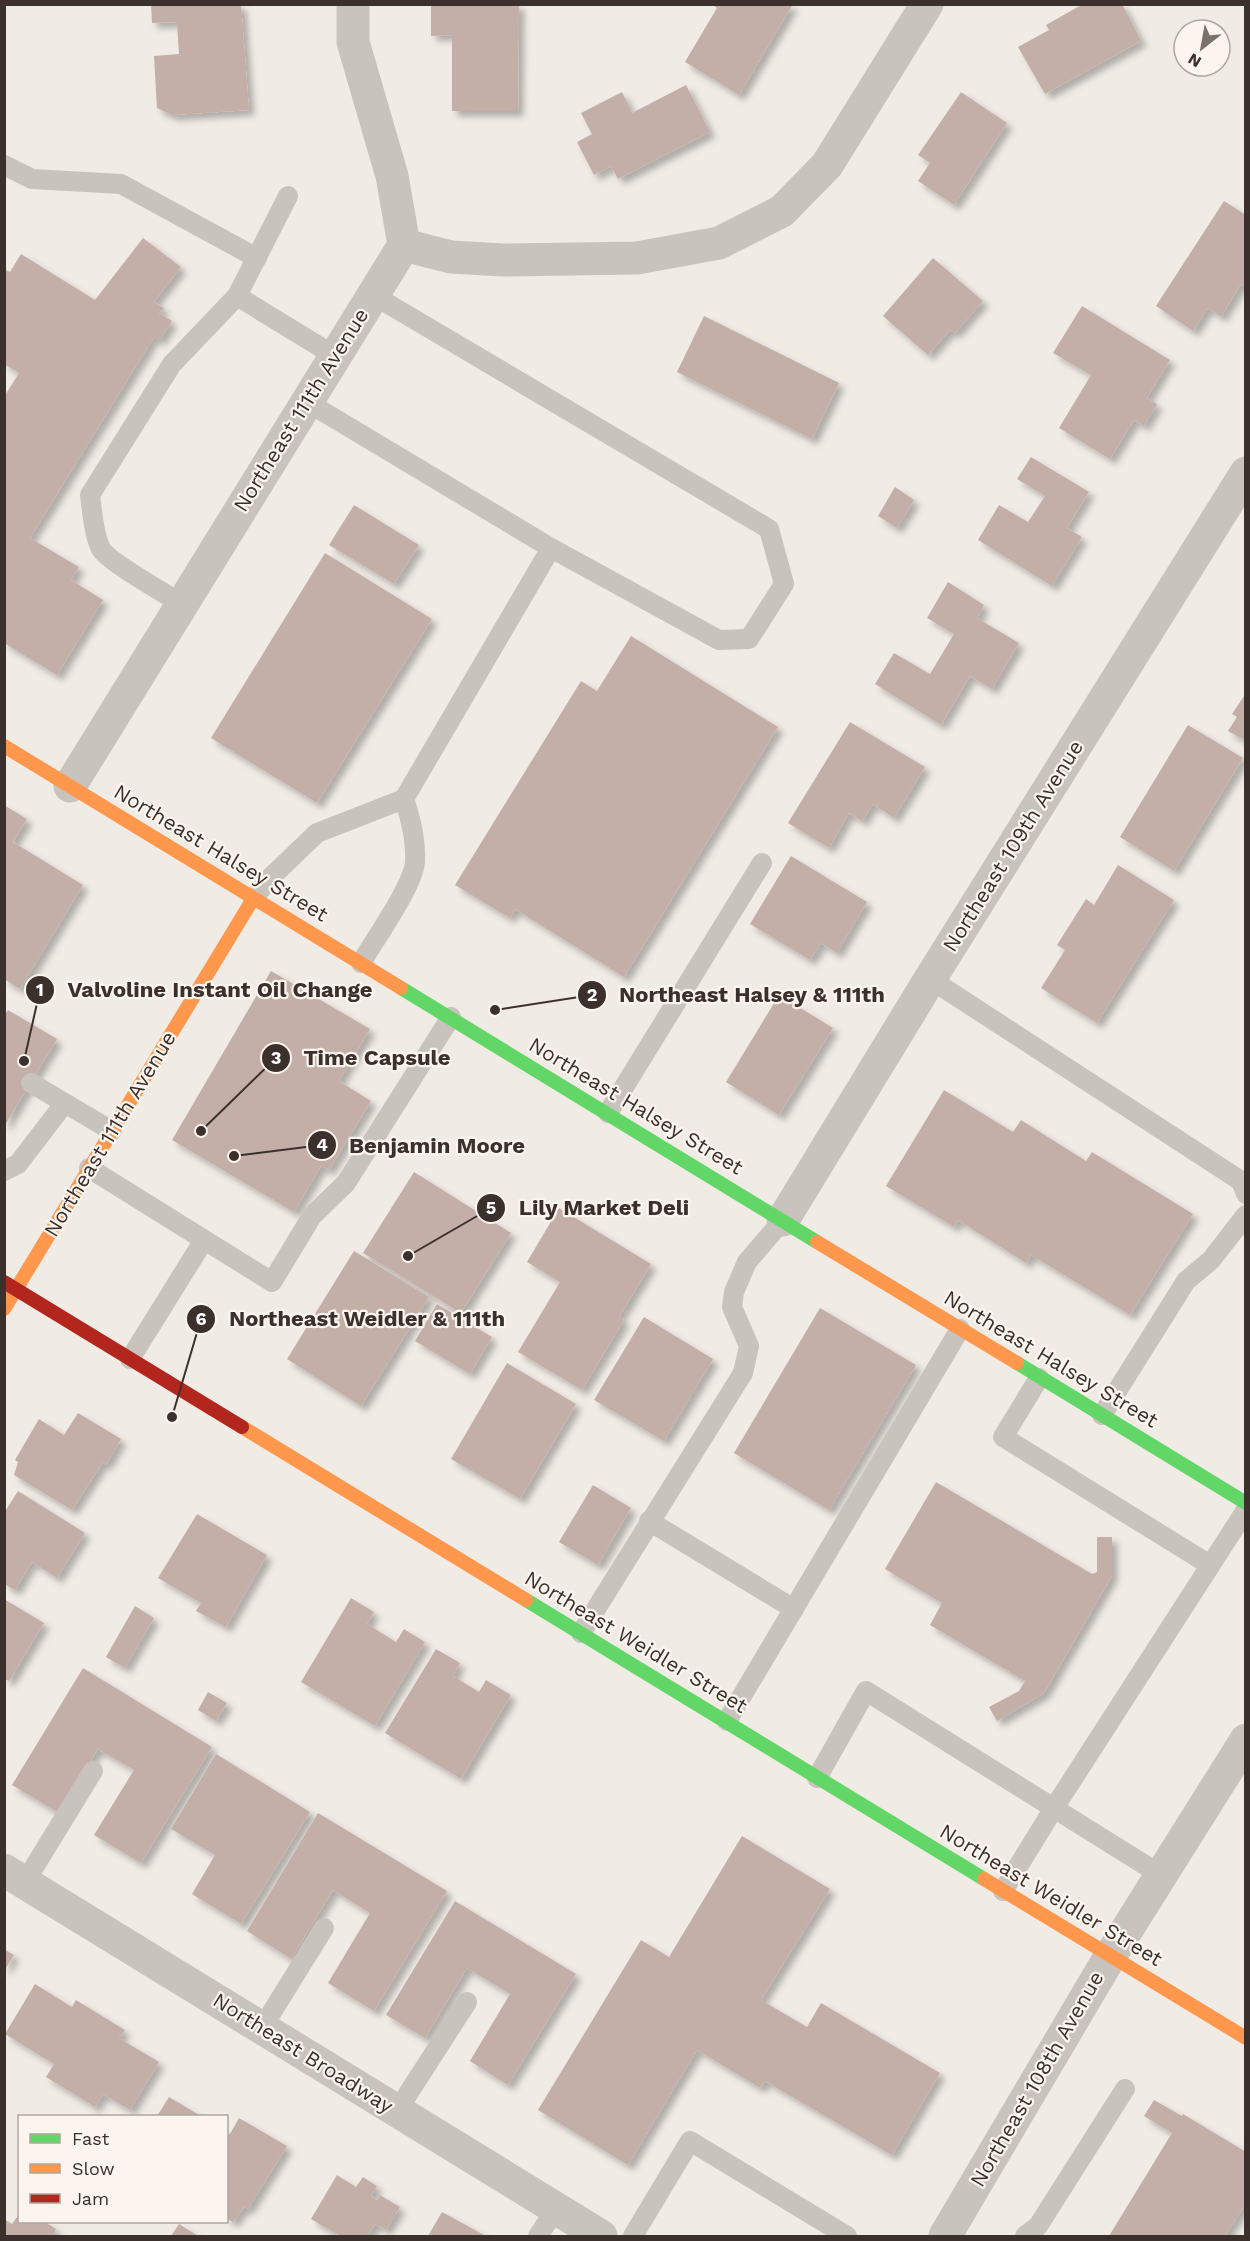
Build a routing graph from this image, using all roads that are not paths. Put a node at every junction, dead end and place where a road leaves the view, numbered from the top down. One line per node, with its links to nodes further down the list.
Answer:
1 (353, 4): 5 (street)
2 (927, 4): 5 (street)
3 (4, 165): 6 (lane)
4 (288, 196): 6 (lane)
5 (404, 245): 7 (street, Northeast 111th Avenue)
6 (257, 258): 8 (lane)
7 (373, 295): 9 (street, Northeast 111th Avenue); 12 (lane)
8 (237, 296): 9 (lane); 13 (lane)
9 (335, 356): 10 (street, Northeast 111th Avenue)
10 (307, 402): 12 (lane); 13 (street, Northeast 111th Avenue)
11 (1245, 473): 20 (street, Northeast 109th Avenue)
12 (551, 548): 16 (lane)
13 (182, 604): 15 (street, Northeast 111th Avenue)
14 (4, 746): 15 (main road, Northeast Halsey Street)
15 (70, 786): 18 (main road, Northeast Halsey Street)
16 (404, 799): 18 (lane); 19 (lane)
17 (762, 864): 24 (lane)
18 (253, 898): 19 (main road, Northeast Halsey Street); 25 (main road, Northeast 111th Avenue)
19 (361, 963): 21 (main road, Northeast Halsey Street)
20 (930, 979): 28 (lane); 30 (street, Northeast 109th Avenue)
21 (451, 1017): 24 (main road, Northeast Halsey Street); 31 (lane)
22 (31, 1083): 23 (lane)
23 (64, 1104): 25 (lane); 27 (lane)
24 (608, 1113): 30 (main road, Northeast Halsey Street)
25 (112, 1131): 26 (main road, Northeast 111th Avenue)
26 (90, 1168): 31 (lane); 32 (main road, Northeast 111th Avenue)
27 (4, 1171)
28 (1245, 1194)
29 (1245, 1215): 37 (lane)
30 (783, 1220): 34 (main road, Northeast Halsey Street); 40 (lane)
31 (204, 1240): 35 (lane)
32 (10, 1286): 33 (main road, Northeast 111th Avenue); 35 (main road, Northeast Weidler Street)
33 (4, 1309)
34 (960, 1329): 36 (main road, Northeast Halsey Street); 42 (lane)
35 (130, 1359): 43 (main road, Northeast Weidler Street)
36 (1039, 1378): 37 (main road, Northeast Halsey Street); 41 (lane)
37 (1102, 1415): 38 (main road, Northeast Halsey Street)
38 (1245, 1503)
39 (1245, 1510): 41 (lane)
40 (649, 1521): 42 (lane); 43 (lane)
41 (1210, 1565): 48 (lane)
42 (794, 1609): 44 (lane)
43 (581, 1633): 44 (main road, Northeast Weidler Street)
44 (727, 1721): 47 (main road, Northeast Weidler Street)
45 (1245, 1740): 49 (street, Northeast 108th Avenue)
46 (93, 1771): 50 (lane)
47 (817, 1778): 48 (lane); 51 (main road, Northeast Weidler Street)
48 (1054, 1808): 49 (lane); 51 (lane)
49 (1161, 1875): 53 (street, Northeast 108th Avenue)
50 (15, 1876): 55 (street, Northeast Broadway)
51 (1003, 1891): 53 (main road, Northeast Weidler Street)
52 (324, 1928): 55 (lane)
53 (1111, 1955): 56 (main road, Northeast Weidler Street); 64 (street, Northeast 108th Avenue)
54 (467, 2002): 58 (lane)
55 (261, 2028): 58 (street, Northeast Broadway)
56 (1245, 2038)
57 (1125, 2089): 65 (lane)
58 (397, 2110): 59 (street, Northeast Broadway)
59 (556, 2209): 60 (lane); 61 (street, Northeast Broadway)
60 (538, 2236)
61 (601, 2236)
62 (633, 2236): 63 (lane)
63 (847, 2236)
64 (945, 2236)
65 (1025, 2236)

